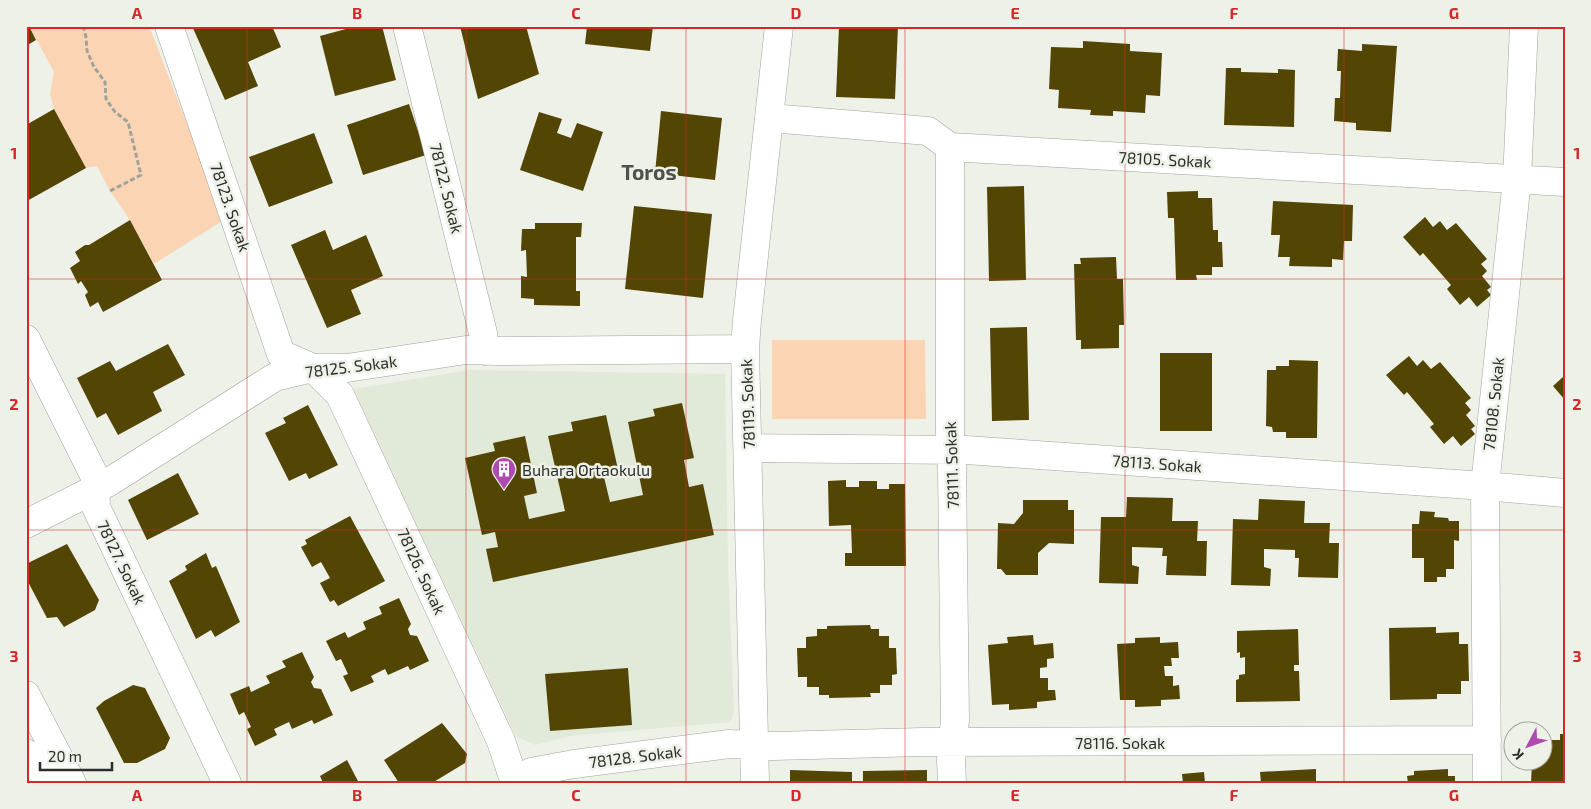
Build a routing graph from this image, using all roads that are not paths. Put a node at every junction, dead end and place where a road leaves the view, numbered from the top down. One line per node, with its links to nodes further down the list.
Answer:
1 (169, 26): 12 (street, 78123. Sokak)
2 (407, 26): 11 (street, 78122. Sokak)
3 (779, 26): 5 (street, 78119. Sokak)
4 (1524, 26): 7 (street, 78108. Sokak)
5 (770, 118): 6 (street); 10 (street, 78119. Sokak)
6 (950, 146): 7 (street, 78105. Sokak); 14 (street, 78111. Sokak)
7 (1517, 179): 8 (street, 78105. Sokak); 15 (street, 78108. Sokak)
8 (1565, 182)
9 (26, 339): 16 (street, 78127. Sokak)
10 (745, 348): 11 (street, 78125. Sokak); 13 (street, 78119. Sokak)
11 (485, 351): 12 (street, 78125. Sokak)
12 (313, 368): 16 (street, 78125. Sokak); 27 (street, 78126. Sokak)
13 (748, 448): 14 (street, 78113. Sokak); 22 (street, 78119. Sokak)
14 (951, 450): 15 (street, 78113. Sokak); 21 (street, 78111. Sokak)
15 (1485, 486): 17 (street, 78113. Sokak); 20 (street, 78108. Sokak)
16 (95, 489): 18 (street, 78125. Sokak); 26 (street, 78127. Sokak)
17 (1565, 493)
18 (26, 524)
19 (26, 694): 25 (street)
20 (1487, 740): 21 (street, 78116. Sokak); 31 (street, 78108. Sokak)
21 (953, 742): 22 (street, 78116. Sokak); 30 (street, 78111. Sokak)
22 (754, 745): 28 (street, 78128. Sokak); 29 (street, 78119. Sokak)
23 (26, 753): 24 (street)
24 (41, 783)
25 (72, 783)
26 (227, 783)
27 (515, 783)
28 (523, 783)
29 (755, 783)
30 (952, 783)
31 (1487, 783)

